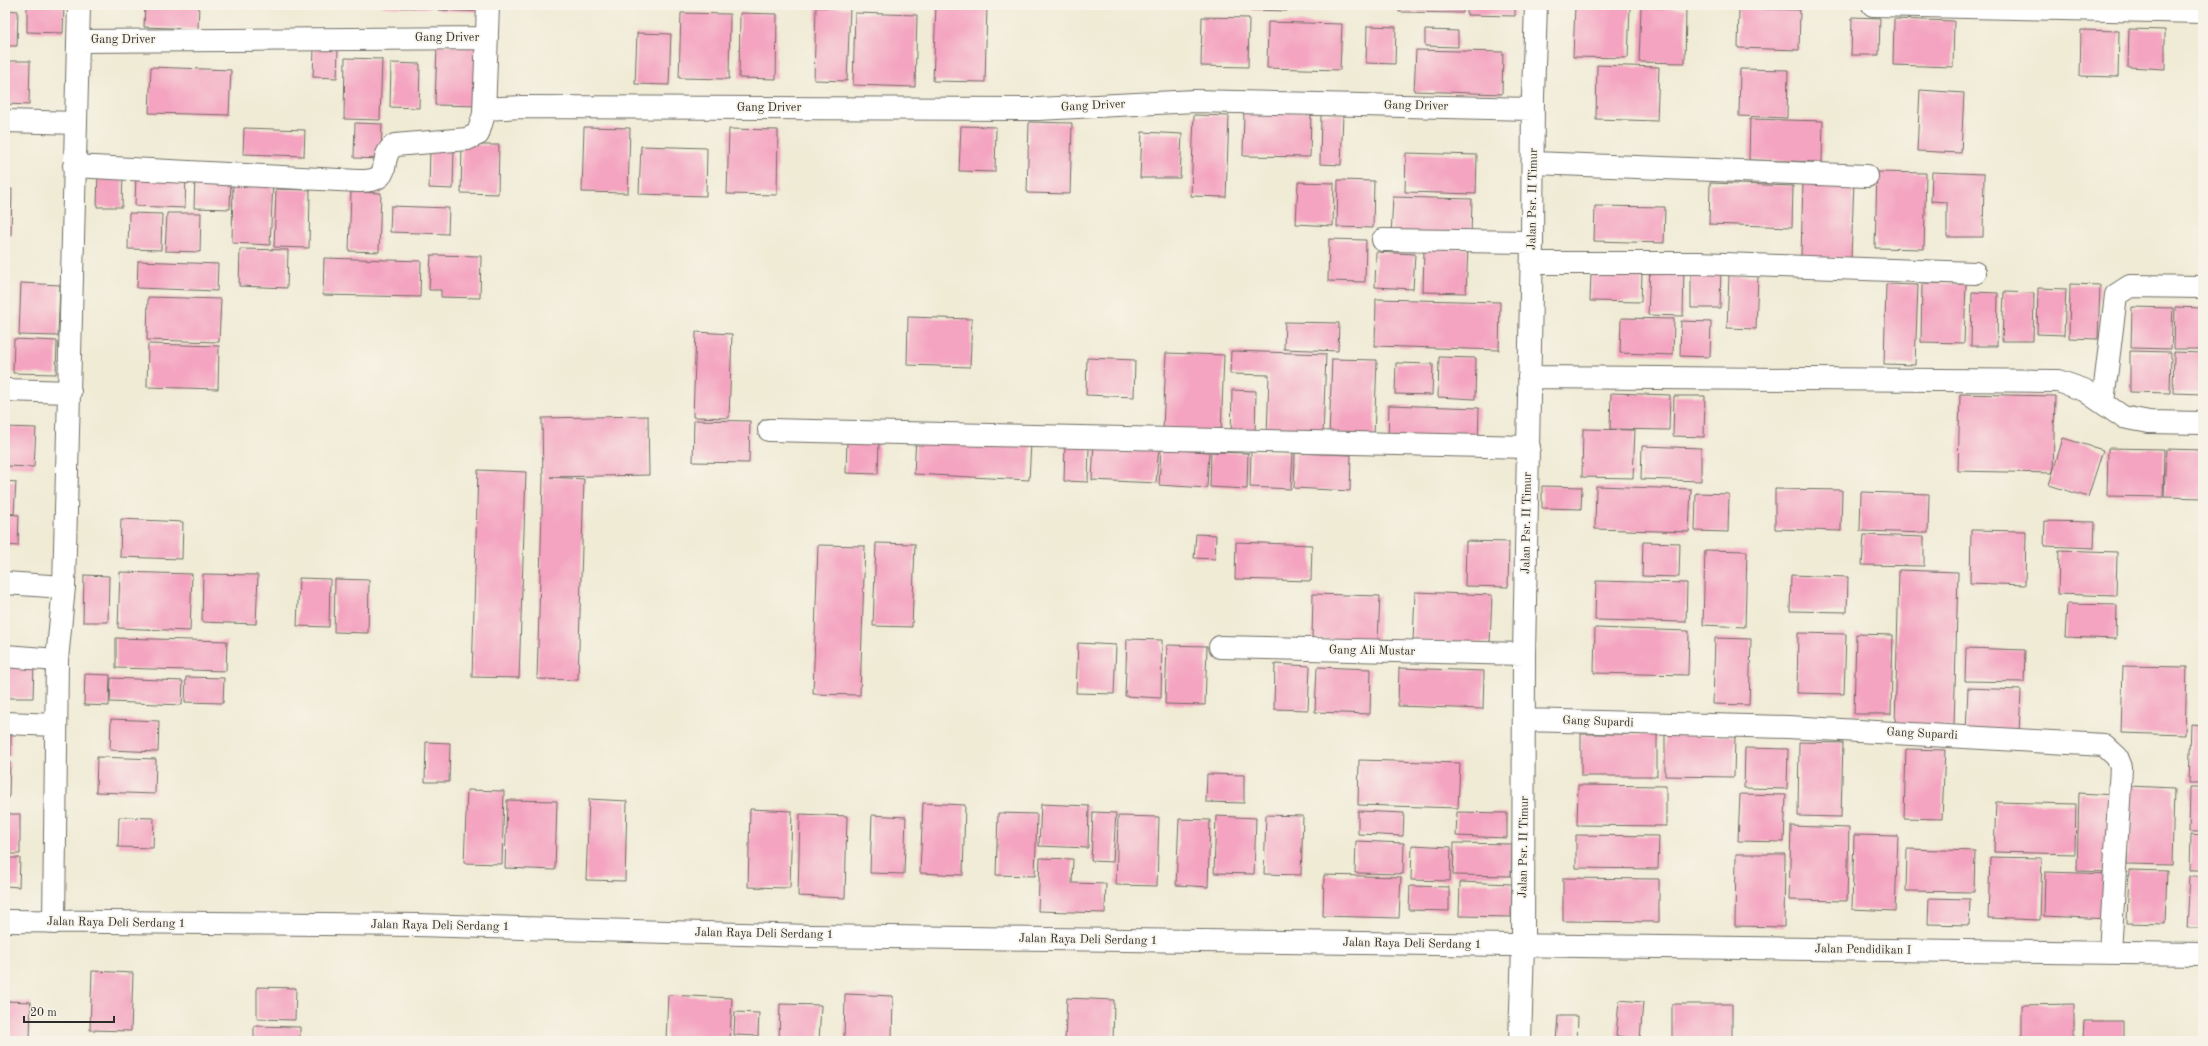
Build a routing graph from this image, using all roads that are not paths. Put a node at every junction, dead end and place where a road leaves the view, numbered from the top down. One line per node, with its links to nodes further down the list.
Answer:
1 (80, 5): 7 (street)
2 (488, 5): 6 (street)
3 (1536, 5): 9 (street, Jalan Psr. II Timur)
4 (1873, 5): 5 (street)
5 (2203, 12)
6 (487, 38): 7 (street, Gang Driver); 8 (street, Gang Driver)
7 (78, 41): 11 (street)
8 (484, 109): 9 (street, Gang Driver); 13 (street)
9 (1533, 109): 12 (street, Jalan Psr. II Timur)
10 (5, 121): 11 (street)
11 (76, 123): 13 (street)
12 (1533, 163): 14 (street); 16 (street, Jalan Psr. II Timur)
13 (74, 166): 22 (street)
14 (1867, 176)
15 (1383, 240): 16 (street)
16 (1532, 242): 17 (street, Jalan Psr. II Timur)
17 (1532, 263): 18 (street); 20 (street, Jalan Psr. II Timur)
18 (1975, 273)
19 (2203, 287): 23 (street)
20 (1529, 378): 23 (street); 26 (street, Jalan Psr. II Timur)
21 (5, 390): 22 (street)
22 (70, 392): 28 (street)
23 (2104, 402): 24 (street)
24 (2203, 423)
25 (770, 430): 26 (street)
26 (1528, 447): 30 (street, Jalan Psr. II Timur)
27 (5, 583): 28 (street)
28 (64, 587): 32 (street)
29 (1220, 648): 30 (street, Gang Ali Mustar)
30 (1524, 654): 33 (street, Jalan Psr. II Timur)
31 (5, 656): 32 (street)
32 (58, 660): 35 (street)
33 (1525, 720): 38 (street, Jalan Psr. II Timur); 39 (street, Gang Supardi)
34 (5, 723): 35 (street)
35 (56, 726): 37 (street)
36 (5, 921): 37 (street, Jalan Raya Deli Serdang 1)
37 (54, 923): 38 (street, Jalan Raya Deli Serdang 1)
38 (1523, 946): 39 (street, Jalan Pendidikan I); 41 (street, Jalan Psr. II Timur)
39 (2110, 953): 40 (street, Jalan Pendidikan I)
40 (2203, 954)
41 (1520, 1041)

